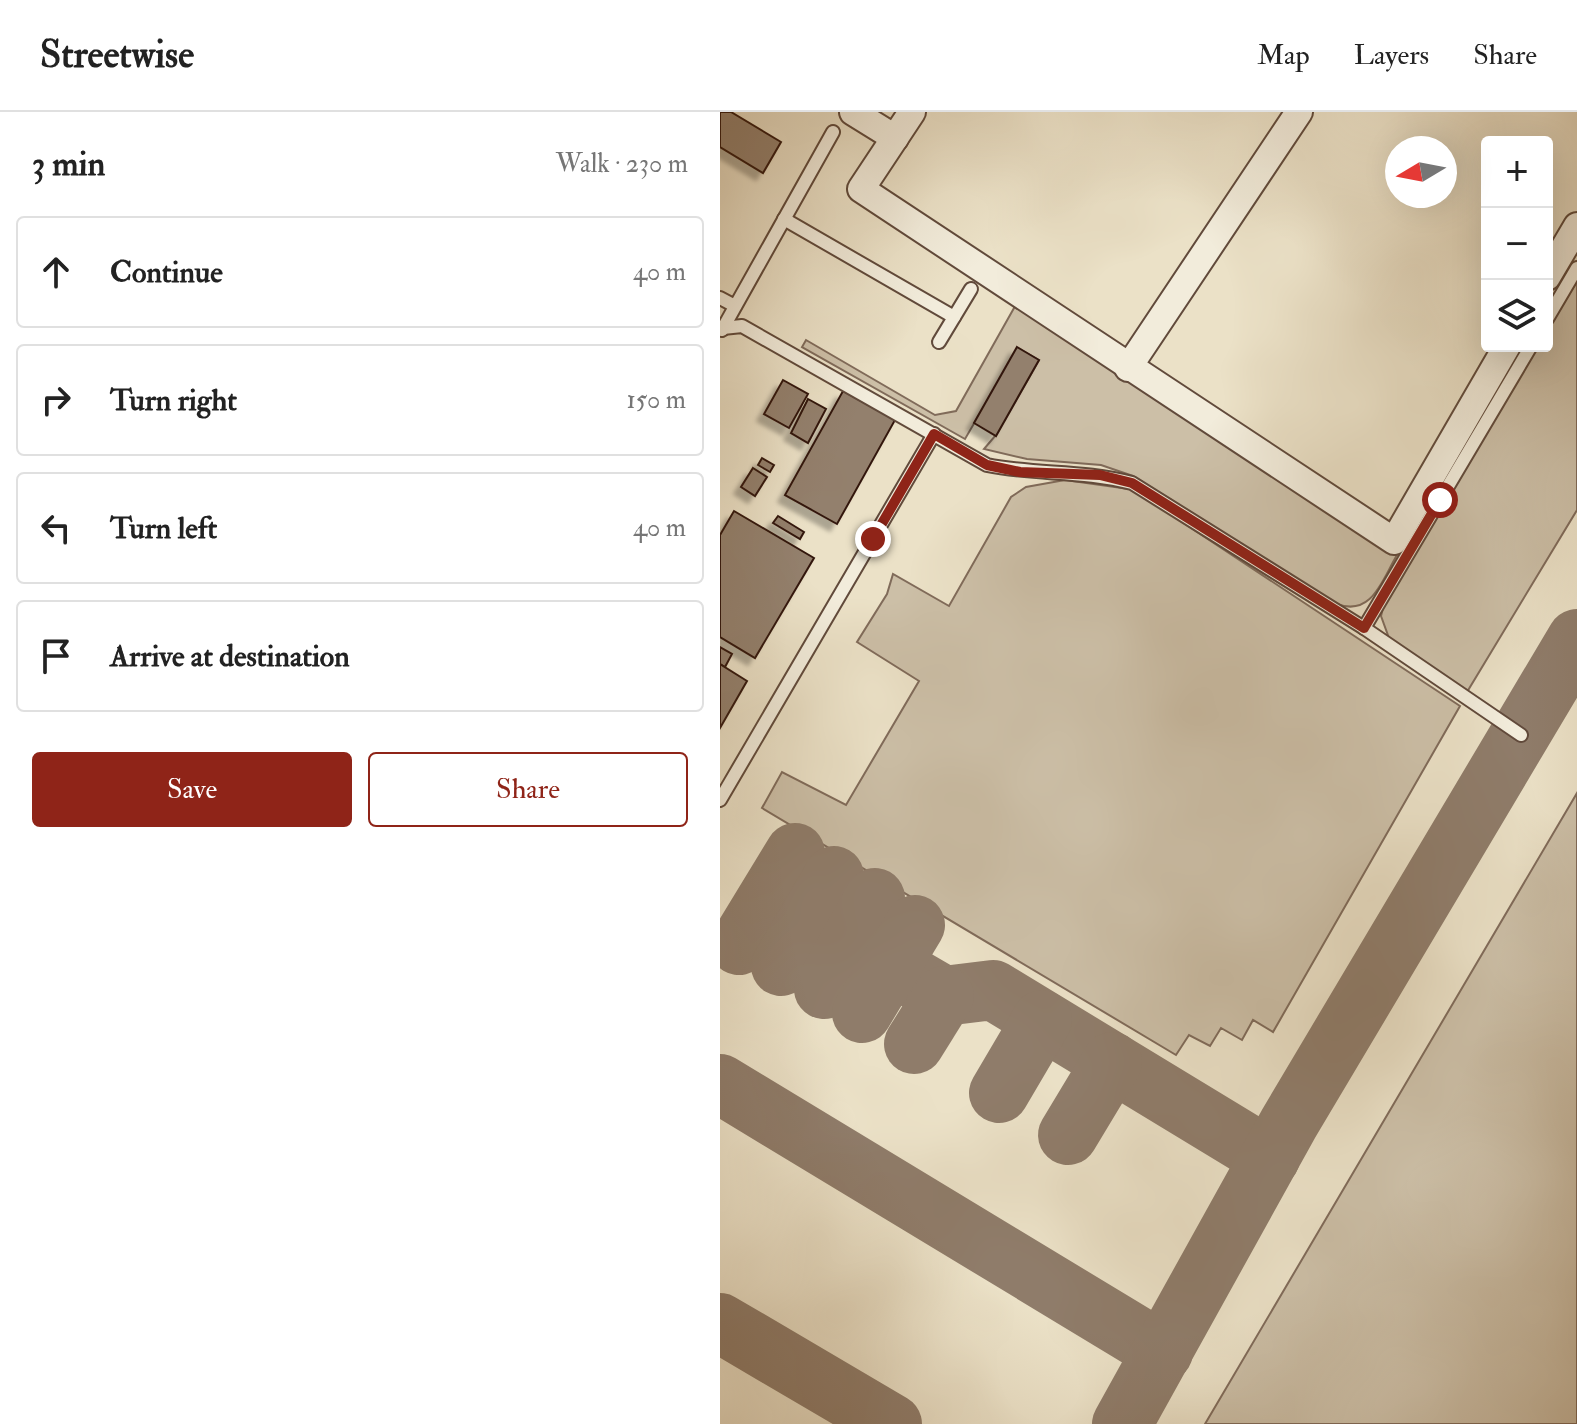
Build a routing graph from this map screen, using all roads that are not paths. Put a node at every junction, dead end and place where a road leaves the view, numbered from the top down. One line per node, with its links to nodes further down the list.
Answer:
1 (853, 112): 6 (street)
2 (890, 112): 6 (street)
3 (912, 112): 6 (street)
4 (1299, 112): 20 (street)
5 (833, 132): 7 (lane)
6 (895, 138): 20 (street)
7 (784, 219): 13 (lane); 15 (lane)
8 (1577, 226): 9 (street)
9 (1553, 267)
10 (1577, 268): 14 (lane)
11 (971, 289): 15 (lane)
12 (720, 298): 13 (lane)
13 (735, 306): 16 (lane)
14 (1553, 309)
15 (954, 317): 17 (lane)
16 (722, 330): 21 (lane)
17 (939, 342)
18 (1504, 352): 20 (street)
19 (1527, 352): 22 (lane)
20 (1128, 368)
21 (934, 434): 22 (lane); 24 (lane)
22 (1364, 628): 23 (lane)
23 (1521, 735)
24 (720, 800)

